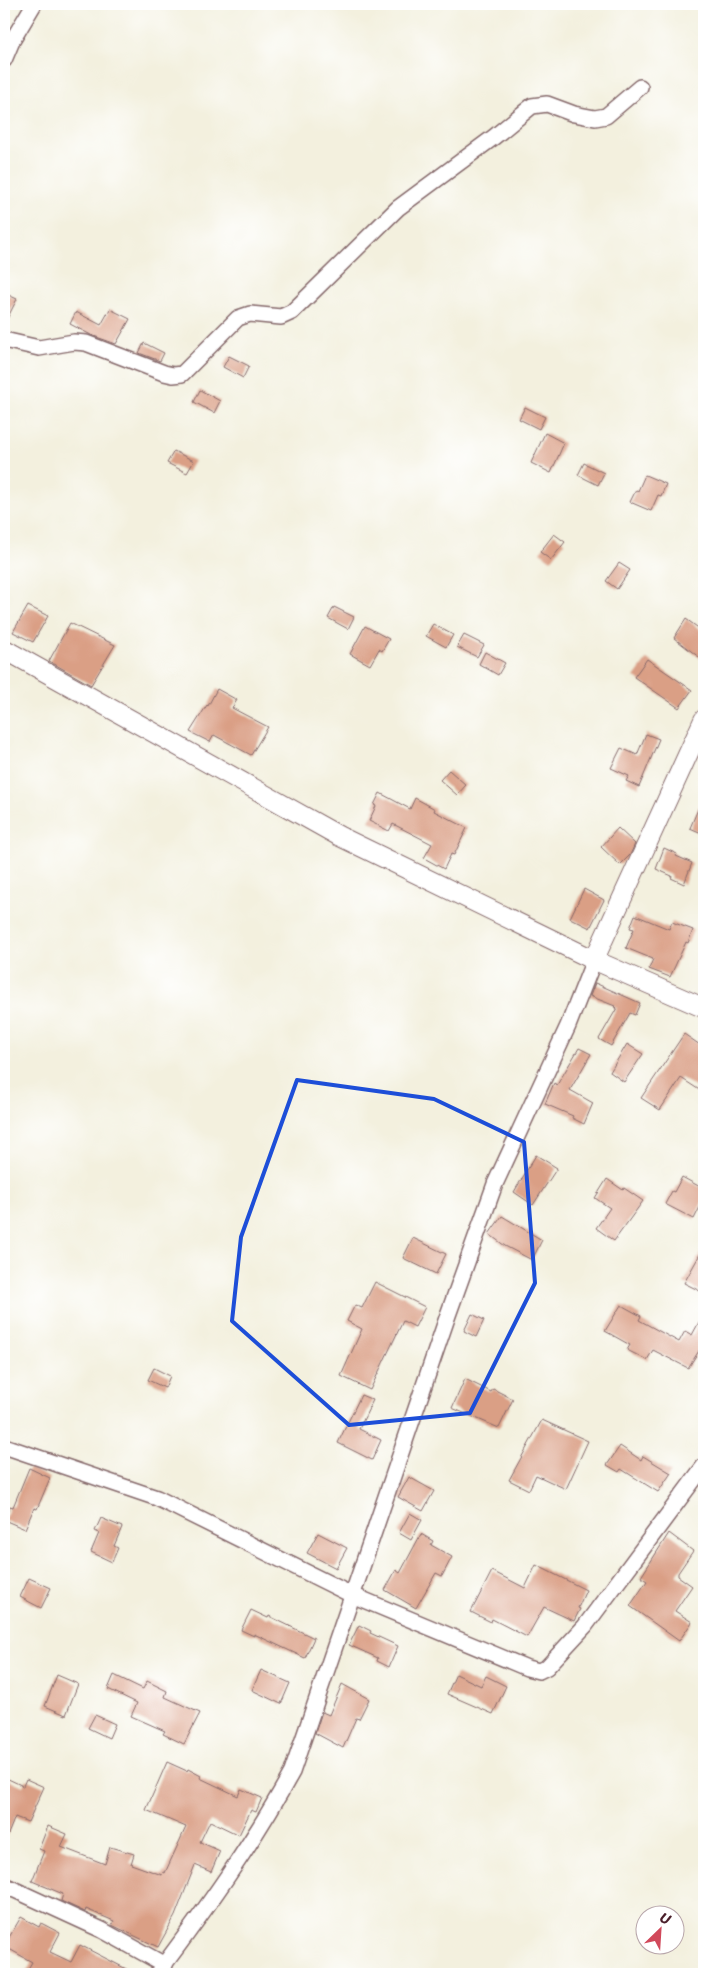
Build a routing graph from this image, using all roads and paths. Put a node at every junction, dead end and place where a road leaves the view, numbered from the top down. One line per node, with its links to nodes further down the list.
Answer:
1 (34, 4): 2 (street)
2 (4, 60)
3 (640, 87): 4 (street)
4 (4, 340)
5 (4, 649): 7 (street)
6 (704, 719): 7 (street)
7 (594, 960): 8 (street); 11 (street)
8 (704, 1008)
9 (4, 1446): 11 (street)
10 (704, 1466): 11 (street)
11 (352, 1595): 13 (street)
12 (4, 1885): 13 (street)
13 (161, 1969)

